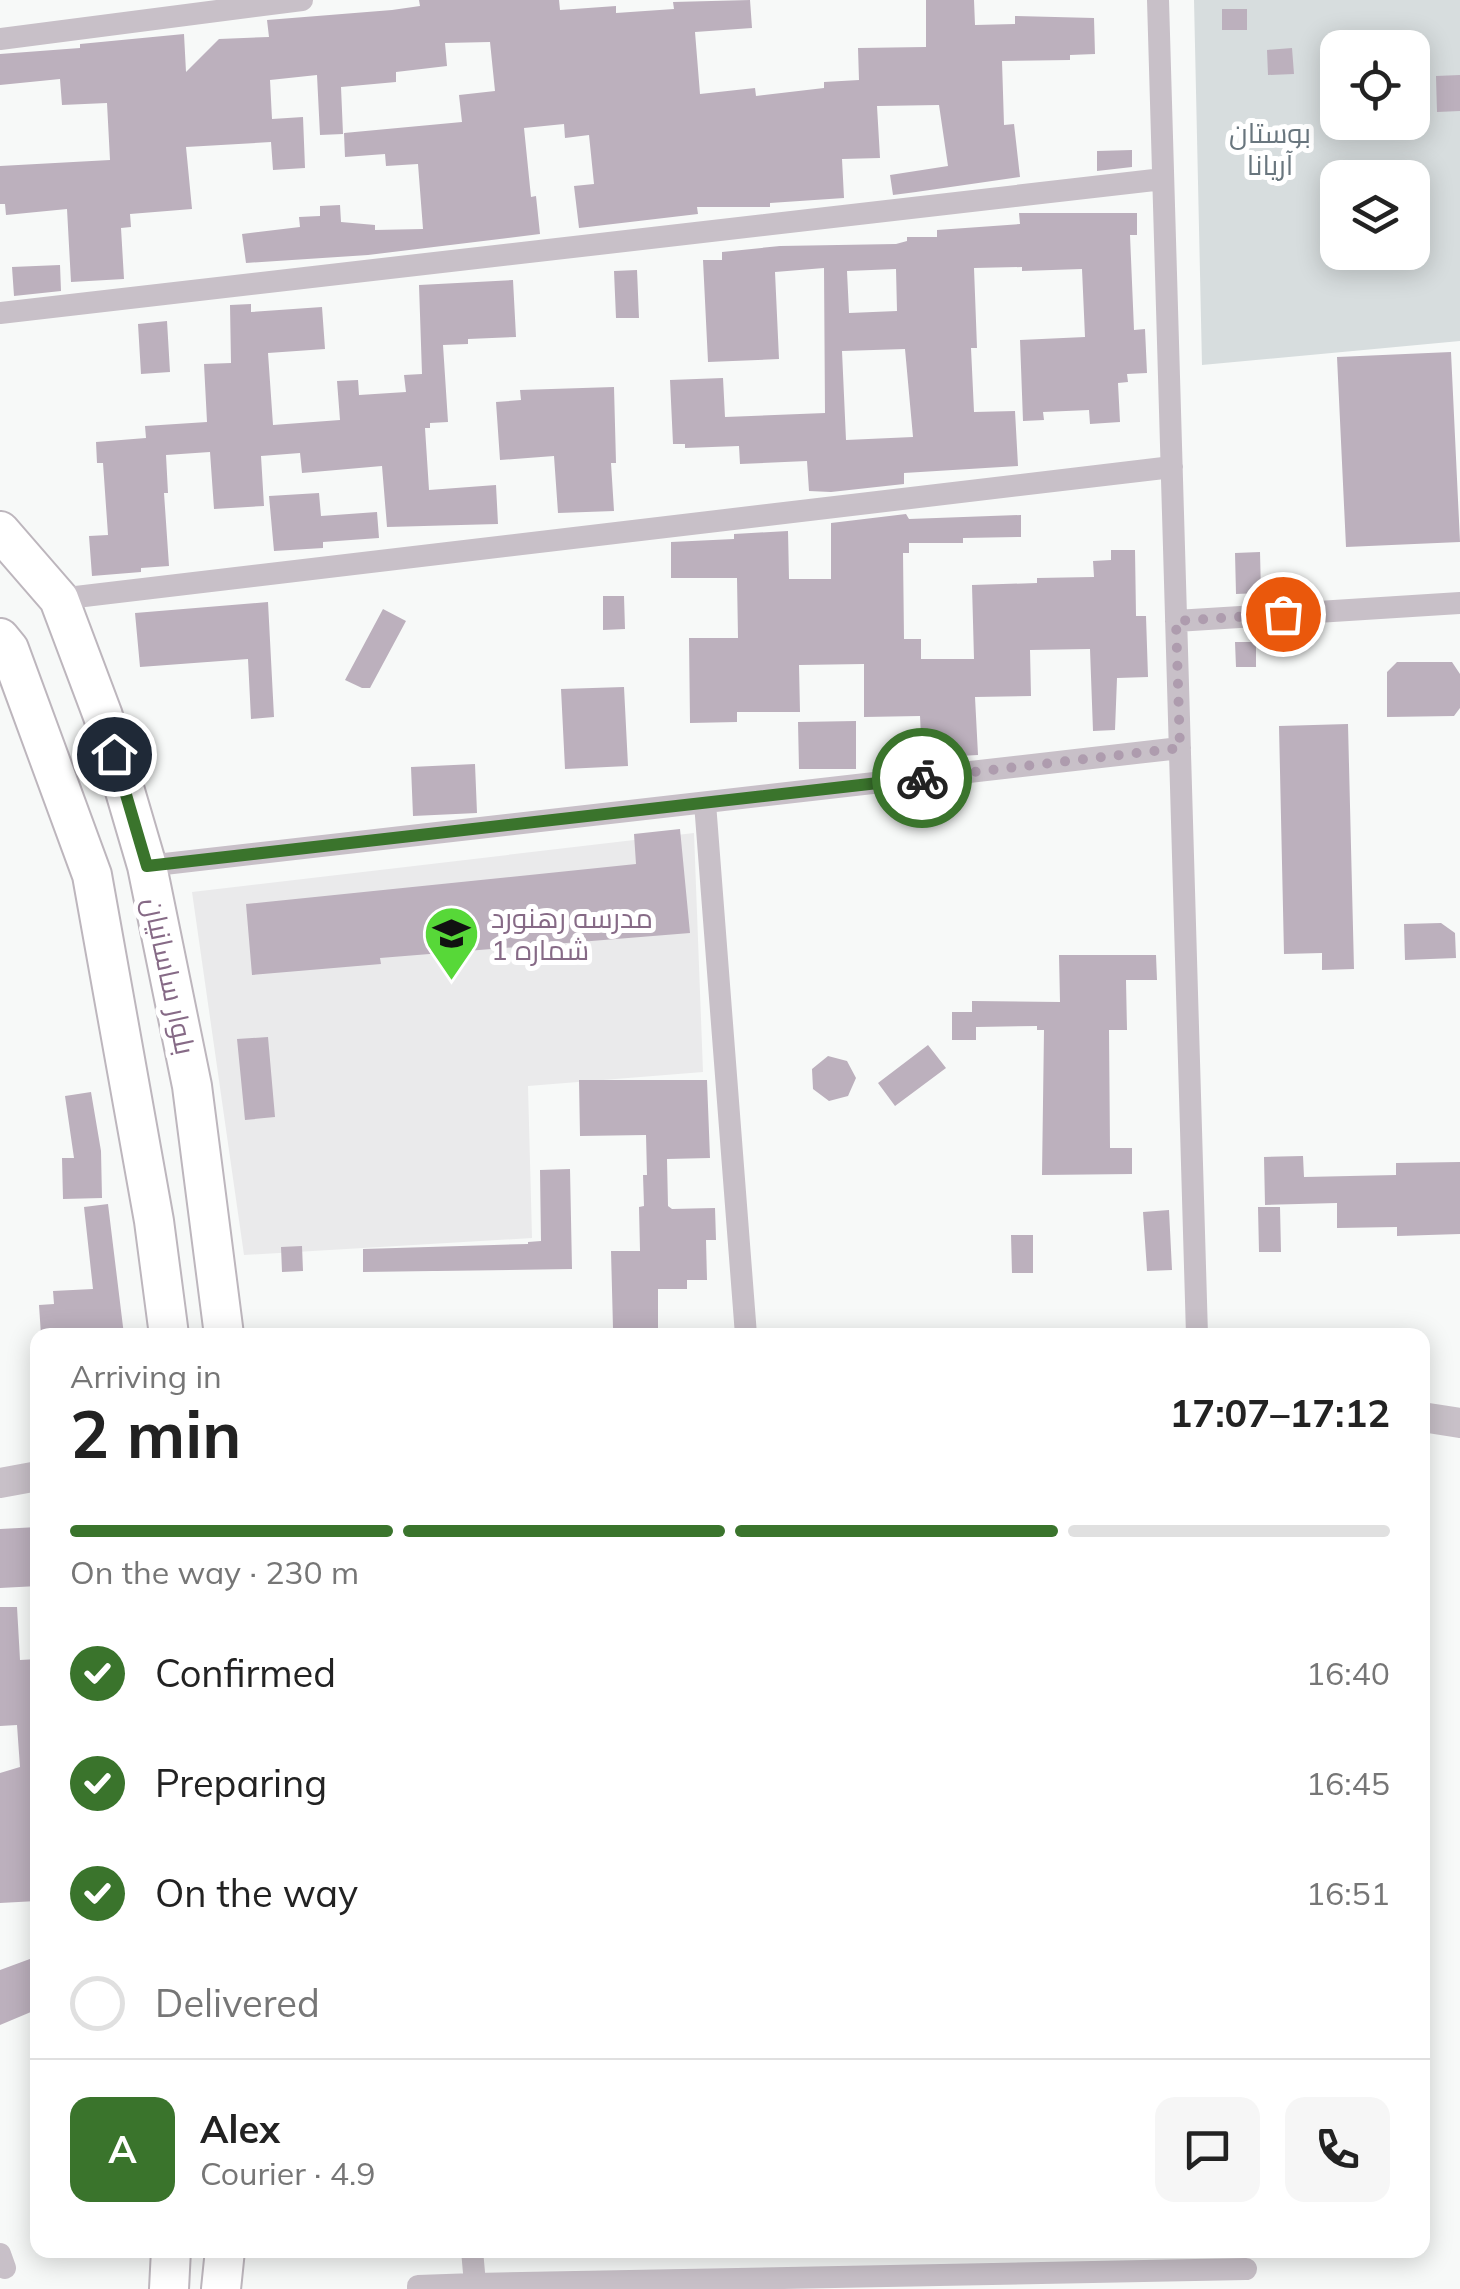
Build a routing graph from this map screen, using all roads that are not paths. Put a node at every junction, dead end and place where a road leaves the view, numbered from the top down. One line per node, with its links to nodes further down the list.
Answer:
1 (302, 0): 3 (street)
2 (1158, 0): 4 (street)
3 (0, 38)
4 (1163, 179): 5 (street); 6 (street)
5 (0, 313)
6 (1172, 466): 8 (street); 10 (street)
7 (0, 530): 8 (highway, بلوار ساسانیان)
8 (59, 600): 14 (highway, بلوار ساسانیان)
9 (1460, 603): 10 (street)
10 (1176, 621): 12 (street)
11 (0, 638): 15 (highway, بلوار ساسانیان)
12 (1180, 748): 13 (street); 18 (street)
13 (705, 803): 14 (street); 17 (street)
14 (147, 866): 16 (highway, بلوار ساسانیان)
15 (167, 1328)
16 (223, 1328)
17 (745, 1328)
18 (1198, 1328)
19 (1430, 1419): 20 (street)
20 (1460, 1423)
21 (30, 1477): 22 (street)
22 (0, 1482)
23 (171, 2258): 28 (highway)
24 (224, 2258): 29 (highway)
25 (472, 2258): 27 (street)
26 (1246, 2269): 27 (street)
27 (474, 2284): 30 (street)
28 (169, 2289)
29 (222, 2289)
30 (418, 2289)

